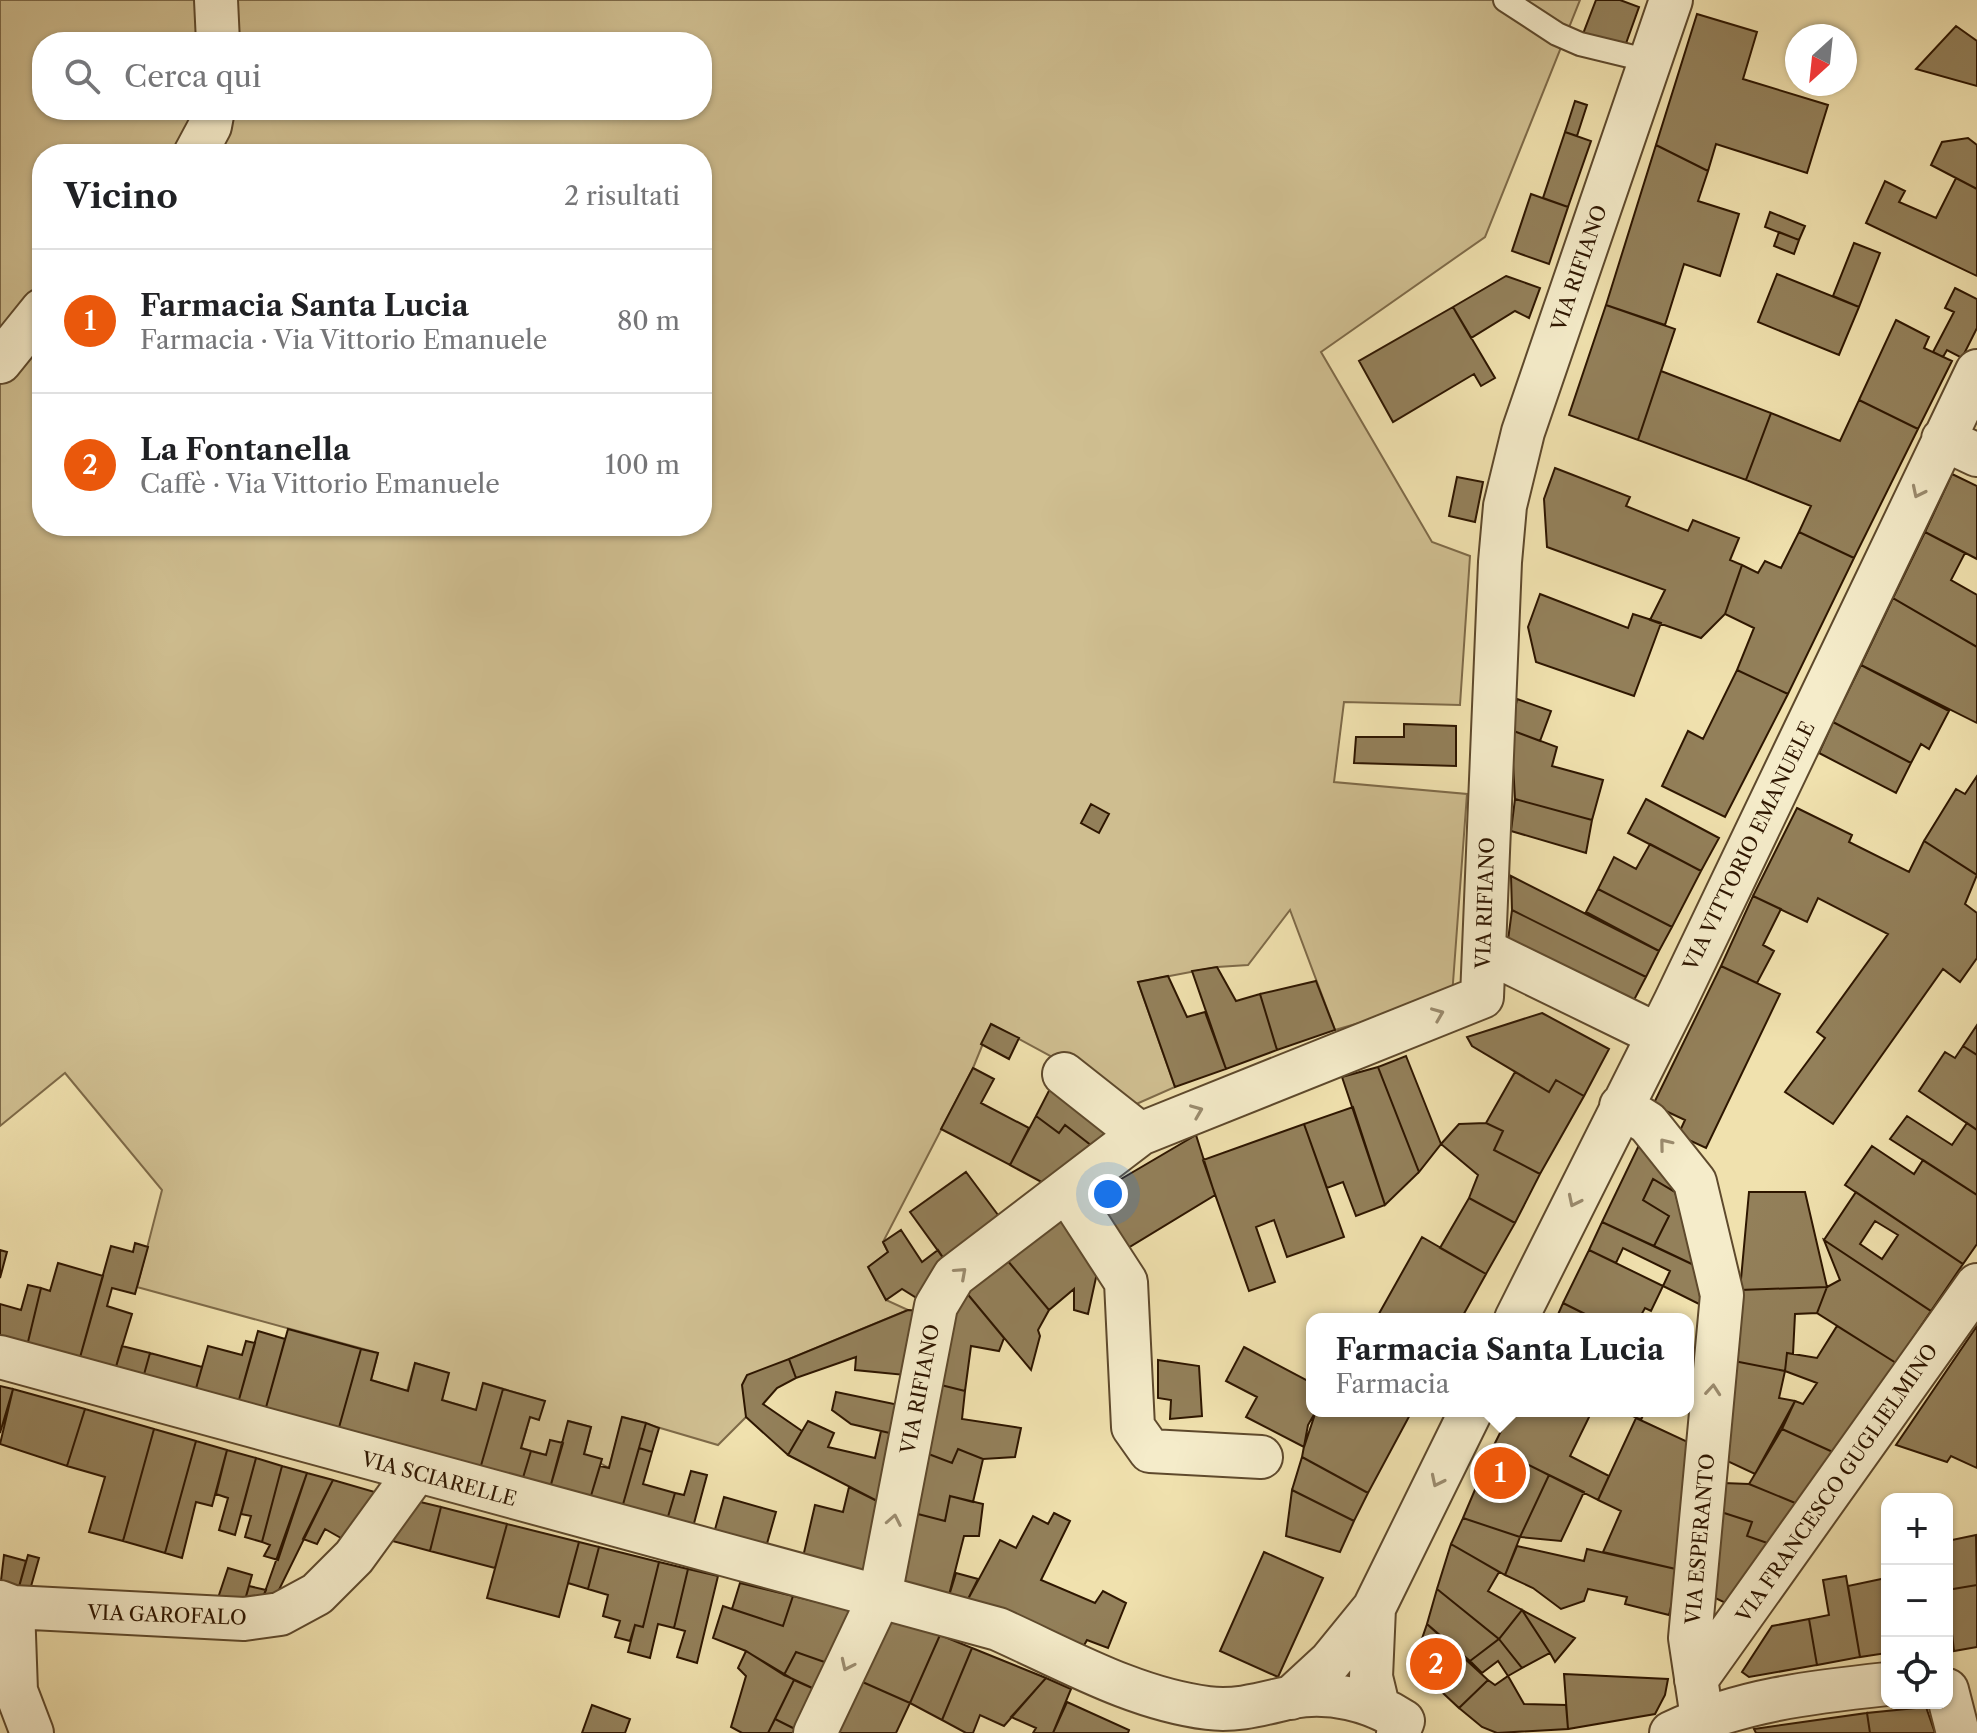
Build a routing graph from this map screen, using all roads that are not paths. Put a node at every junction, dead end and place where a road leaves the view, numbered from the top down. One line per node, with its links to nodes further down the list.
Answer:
1 (216, 0): 4 (street)
2 (1505, 0): 5 (lane)
3 (1671, 0): 5 (street, VIA RIFIANO)
4 (218, 32)
5 (1650, 61): 12 (street, VIA RIFIANO)
6 (211, 120): 7 (street)
7 (200, 144)
8 (32, 322): 9 (street)
9 (0, 362)
10 (1977, 371): 11 (street, VIA VITTORIO EMANUELE)
11 (1960, 447): 15 (street, VIA VITTORIO EMANUELE, one-way to 15)
12 (1484, 950): 13 (street); 14 (street, VIA RIFIANO)
13 (1540, 978): 14 (street); 15 (street)
14 (1482, 997): 18 (street, VIA RIFIANO, one-way to 14)
15 (1658, 1035): 17 (street, VIA VITTORIO EMANUELE)
16 (1064, 1074): 18 (street)
17 (1621, 1106): 21 (street, VIA VITTORIO EMANUELE, one-way to 21); 34 (street, VIA ESPERANTO, one-way to 17)
18 (1140, 1134): 19 (street, VIA RIFIANO)
19 (1067, 1191): 24 (street); 26 (street, VIA RIFIANO, one-way to 19)
20 (1977, 1285): 34 (street, VIA FRANCESCO GUGLIELMINO)
21 (1519, 1313)
22 (0, 1357): 25 (street, VIA SCIARELLE)
23 (1468, 1417): 28 (street, one-way to 28)
24 (1261, 1457)
25 (415, 1473): 26 (street, VIA SCIARELLE); 27 (street, VIA GAROFALO)
26 (880, 1596): 35 (street, VIA SCIARELLE); 38 (street, VIA RIFIANO, one-way to 38)
27 (6, 1604): 37 (street)
28 (1374, 1608): 32 (street); 36 (street)
29 (1977, 1673): 30 (street)
30 (1953, 1677)
31 (1881, 1685): 34 (street)
32 (1291, 1698): 35 (street, VIA SCIARELLE); 36 (street, VIA SCIARELLE)
33 (1952, 1709): 39 (street)
34 (1690, 1711)
35 (1245, 1720)
36 (1400, 1723)
37 (32, 1733)
38 (815, 1733)
39 (1958, 1733)

